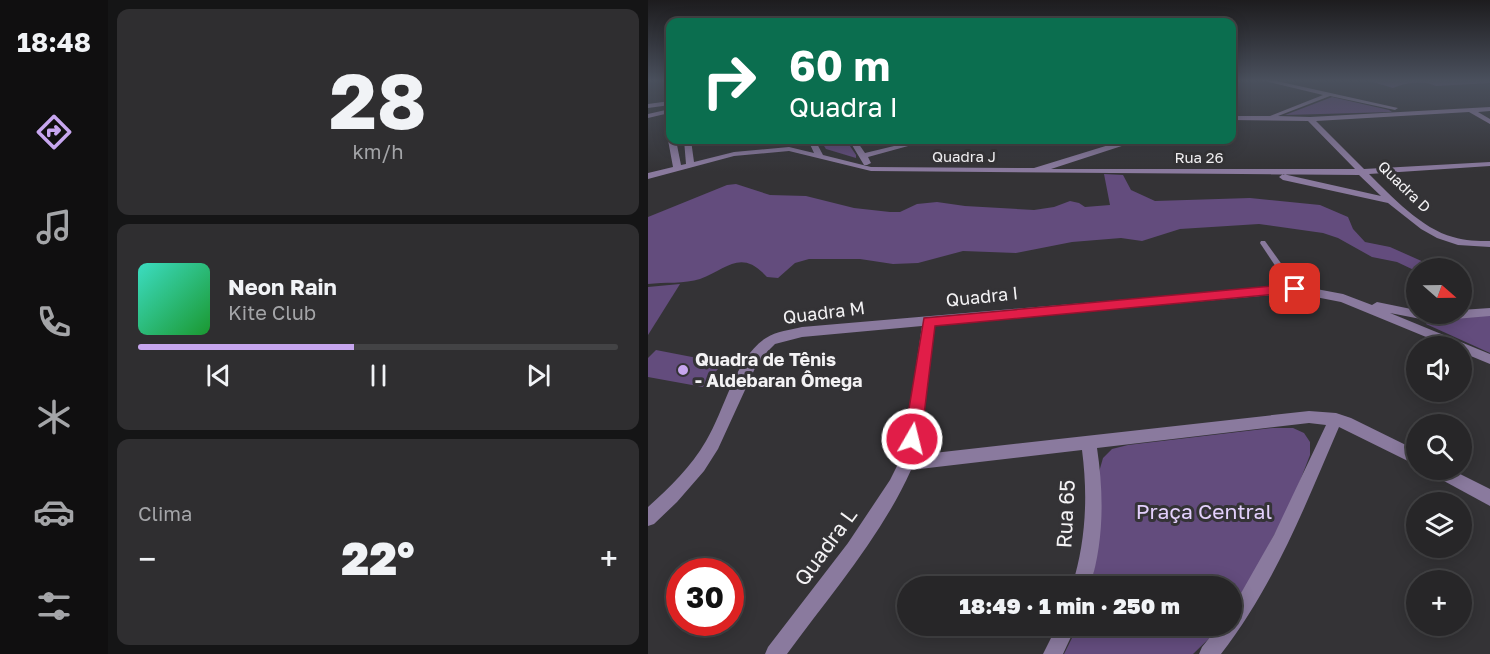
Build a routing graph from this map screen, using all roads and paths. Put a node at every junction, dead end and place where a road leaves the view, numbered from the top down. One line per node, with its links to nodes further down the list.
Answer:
1 (1238, 111): 8 (street)
2 (1287, 111): 8 (street)
3 (1461, 111): 9 (street)
4 (1471, 111): 10 (street)
5 (666, 113): 6 (street)
6 (648, 116)
7 (1236, 118): 8 (street)
8 (1267, 118): 9 (street)
9 (1310, 119): 24 (street)
10 (1490, 122)
11 (673, 144): 21 (street)
12 (687, 144): 20 (street)
13 (814, 144): 17 (street)
14 (856, 144): 18 (street)
15 (910, 144): 18 (street, Quadra J)
16 (1119, 144): 23 (street, Quadra J)
17 (820, 156): 20 (street); 22 (street)
18 (863, 156): 22 (street)
19 (1490, 164): 24 (street, Quadra D)
20 (690, 166): 21 (street)
21 (678, 169): 26 (street)
22 (871, 169): 23 (street, Quadra J)
23 (1035, 171): 25 (street, Rua 26)
24 (1364, 171): 25 (street, Rua 26); 27 (street, Quadra D)
25 (1259, 172): 27 (street)
26 (648, 176)
27 (1394, 201): 29 (street, Quadra D)
28 (1263, 243): 30 (lane)
29 (1490, 244)
30 (1295, 289): 31 (street, Quadra I); 35 (street, Quadra I)
31 (1343, 298): 32 (street); 37 (street, Quadra I)
32 (1406, 312)
33 (1490, 312): 34 (street)
34 (1472, 314)
35 (929, 322): 43 (street, Quadra I); 45 (street, Quadra M)
36 (1423, 324): 37 (street)
37 (1434, 336)
38 (1472, 352): 39 (street, Quadra I)
39 (1490, 359)
40 (1336, 419): 41 (street); 42 (street); 53 (street)
41 (1089, 443): 43 (street); 49 (street, Rua 65)
42 (1406, 453)
43 (906, 463): 51 (street, Quadra L)
44 (1457, 480): 46 (street)
45 (669, 498): 47 (street, Quadra M); 48 (street, Quadra M)
46 (1490, 498)
47 (648, 508)
48 (648, 518)
49 (1084, 576)
50 (1062, 636): 52 (street)
51 (775, 654)
52 (1053, 654)
53 (1209, 654)

